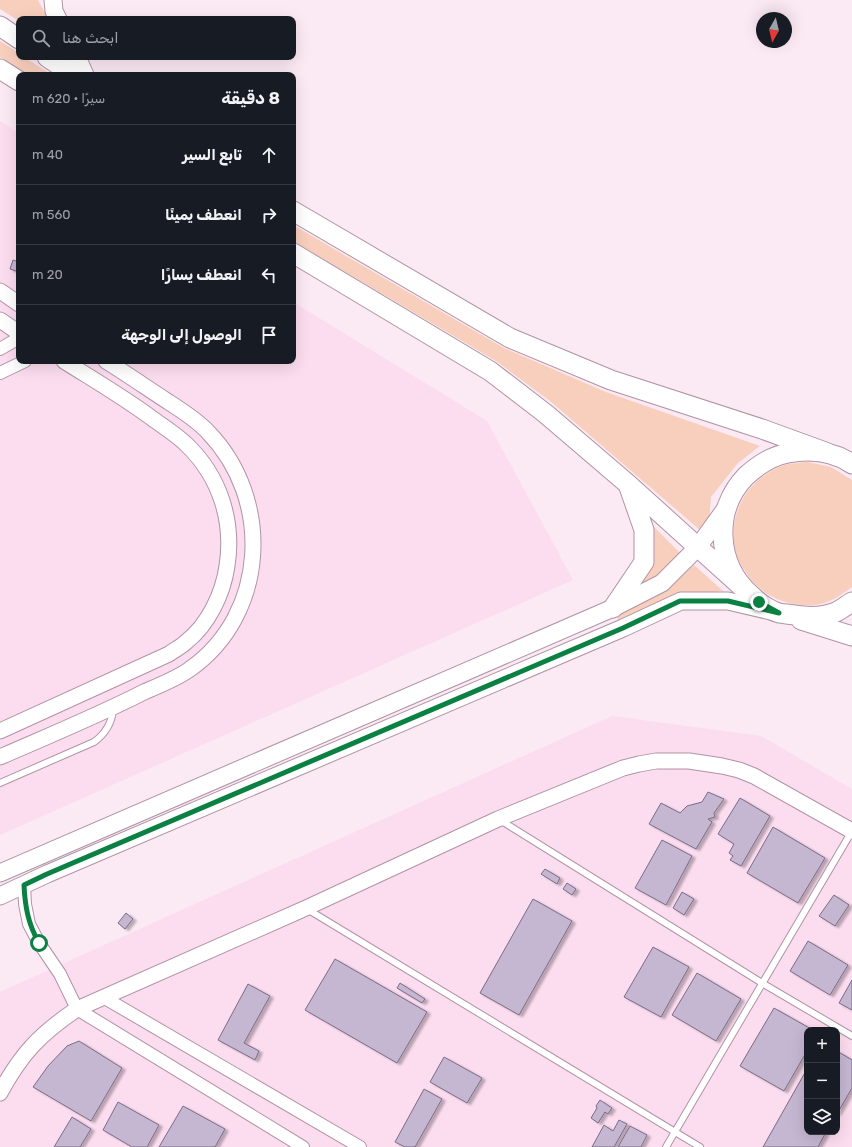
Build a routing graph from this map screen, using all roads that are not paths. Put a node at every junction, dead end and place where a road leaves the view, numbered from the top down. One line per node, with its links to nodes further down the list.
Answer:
1 (53, 0): 2 (main road)
2 (56, 16)
3 (0, 26): 4 (main road)
4 (16, 37)
5 (52, 60): 8 (main road)
6 (78, 60): 9 (main road)
7 (0, 69): 10 (main road)
8 (70, 72)
9 (84, 72)
10 (16, 79)
11 (296, 213): 23 (main road)
12 (296, 255): 25 (main road)
13 (0, 291): 14 (street)
14 (16, 302)
15 (0, 320): 16 (street)
16 (16, 331)
17 (16, 340): 18 (street)
18 (0, 349)
19 (19, 364): 22 (street)
20 (69, 364): 33 (street)
21 (111, 364): 34 (street)
22 (0, 373)
23 (828, 453): 24 (main road); 26 (main road)
24 (852, 464)
25 (629, 485): 27 (main road); 30 (main road)
26 (726, 508): 27 (main road); 28 (main road)
27 (698, 548): 28 (main road); 30 (main road)
28 (742, 587): 31 (main road)
29 (852, 602): 31 (main road)
30 (613, 608): 40 (main road)
31 (779, 613): 32 (main road); 42 (main road)
32 (852, 636)
33 (102, 685): 34 (street); 35 (street)
34 (114, 707): 36 (street); 37 (lane)
35 (0, 731)
36 (0, 757)
37 (0, 783)
38 (498, 819): 39 (street); 45 (street); 46 (lane)
39 (852, 831): 46 (lane)
40 (38, 856): 41 (main road); 42 (main road)
41 (0, 873)
42 (47, 874): 43 (main road)
43 (24, 885): 44 (main road); 48 (street)
44 (0, 896)
45 (306, 908): 47 (street); 51 (lane)
46 (762, 984): 49 (lane); 51 (lane)
47 (104, 997): 48 (street); 53 (street)
48 (77, 1009): 50 (street); 52 (street)
49 (852, 1036)
50 (0, 1093)
51 (675, 1132): 54 (lane); 55 (lane)
52 (304, 1147)
53 (360, 1147)
54 (666, 1147)
55 (700, 1147)

